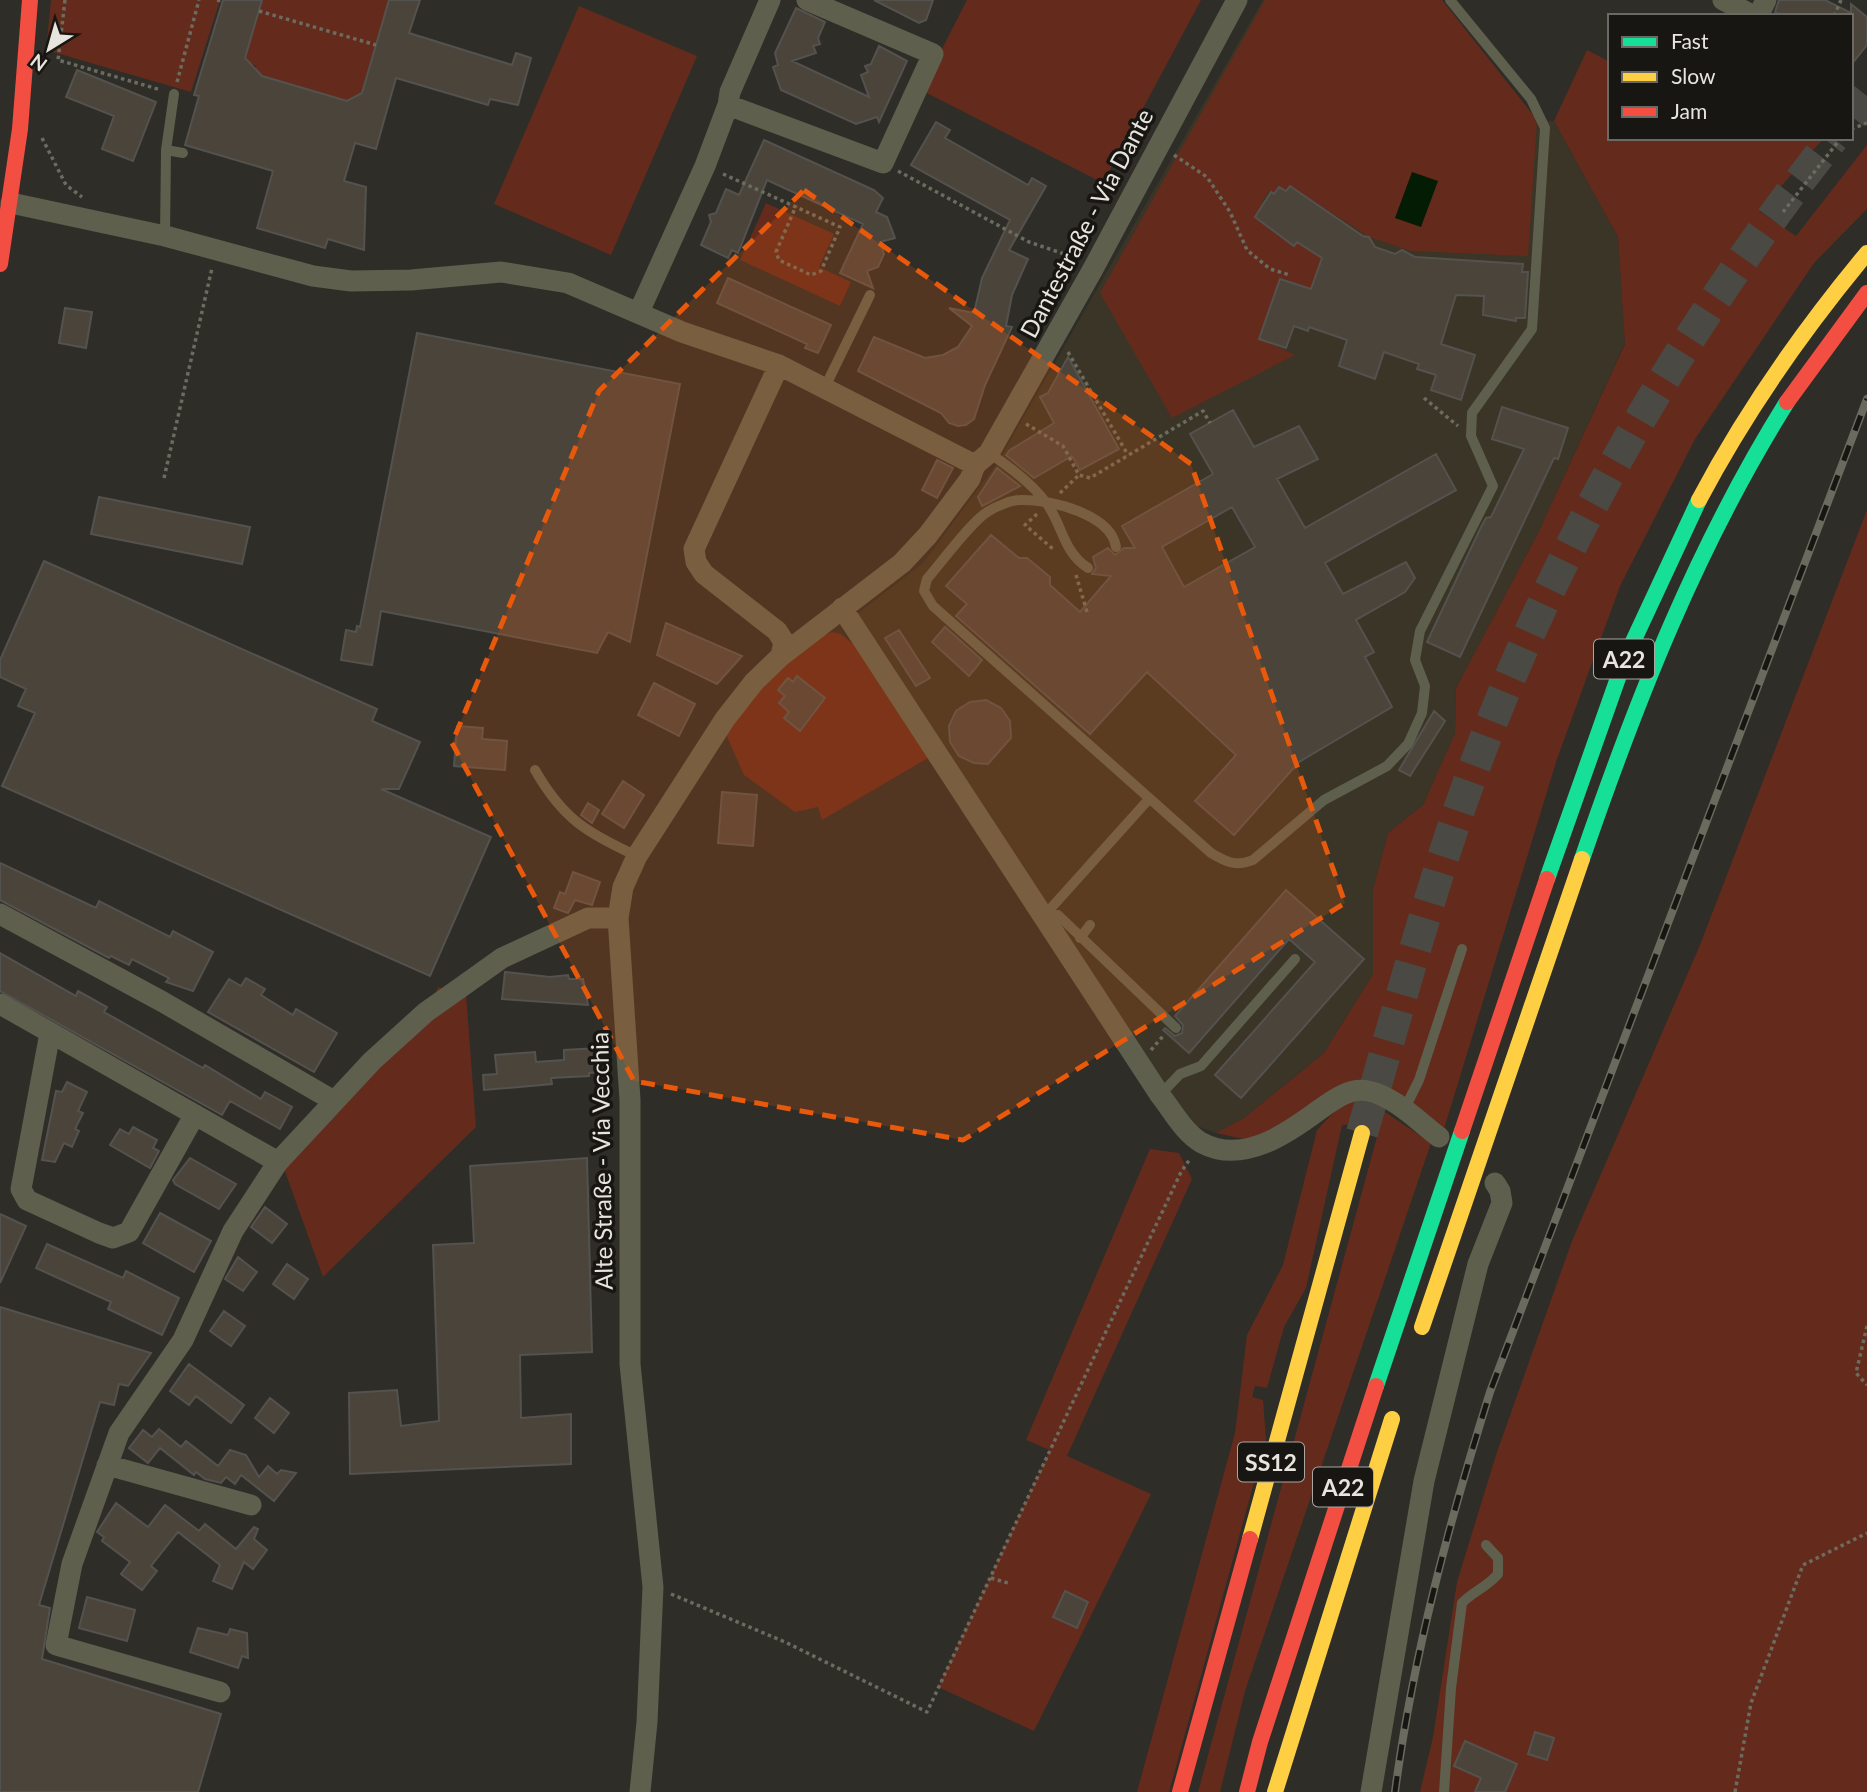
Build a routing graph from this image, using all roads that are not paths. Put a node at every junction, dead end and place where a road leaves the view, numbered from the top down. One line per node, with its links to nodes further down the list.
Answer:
1 (30, 0): 12 (main road)
2 (770, 0): 9 (street)
3 (807, 0): 9 (street)
4 (1237, 0): 21 (street, Dantestraße - Via Dante)
5 (1450, 0): 28 (lane)
6 (1723, 0): 7 (street)
7 (1752, 14)
8 (174, 94): 10 (lane)
9 (728, 105): 18 (street)
10 (166, 150): 11 (lane); 13 (lane)
11 (183, 153)
12 (11, 203): 13 (street); 15 (main road)
13 (165, 236): 18 (street)
14 (1867, 253): 57 (main road, A22)
15 (0, 264)
16 (1867, 293): 48 (main road, A22)
17 (870, 295): 20 (lane)
18 (639, 312): 19 (street)
19 (779, 365): 20 (street); 26 (street)
20 (825, 387): 21 (street)
21 (982, 459): 22 (lane); 25 (street, Dantestraße - Via Dante)
22 (1048, 504): 23 (lane); 24 (lane); 28 (lane)
23 (1116, 547)
24 (1088, 568)
25 (842, 608): 26 (street, Alte Straße - Via Vecchia); 31 (street)
26 (781, 656): 29 (street, Alte Straße - Via Vecchia)
27 (535, 770): 29 (lane)
28 (1149, 799): 31 (lane)
29 (637, 856): 32 (street, Alte Straße - Via Vecchia)
30 (0, 914): 41 (street)
31 (1043, 917): 34 (lane); 40 (street)
32 (618, 918): 41 (street); 55 (street, Alte Straße - Via Vecchia)
33 (1090, 925): 34 (lane)
34 (1080, 938): 38 (lane)
35 (1462, 949): 42 (lane)
36 (1295, 959): 40 (lane)
37 (0, 1004): 39 (street)
38 (1176, 1028)
39 (50, 1033): 43 (street); 43 (street)
40 (1160, 1095): 42 (street)
41 (334, 1101): 46 (street)
42 (1404, 1110): 45 (street)
43 (194, 1116): 46 (street)
44 (1362, 1133): 56 (main road, SS12)
45 (1439, 1137)
46 (278, 1162): 50 (street)
47 (1495, 1183): 60 (street)
48 (1417, 1343)
49 (1395, 1408): 54 (main road, A22)
50 (107, 1465): 51 (street); 53 (street)
51 (251, 1505)
52 (1486, 1545): 61 (lane)
53 (220, 1692)
54 (1290, 1736): 58 (main road, A22); 59 (main road)
55 (640, 1792)
56 (1180, 1792)
57 (1247, 1792)
58 (1275, 1792)
59 (1285, 1792)
60 (1371, 1792)
61 (1444, 1792)

